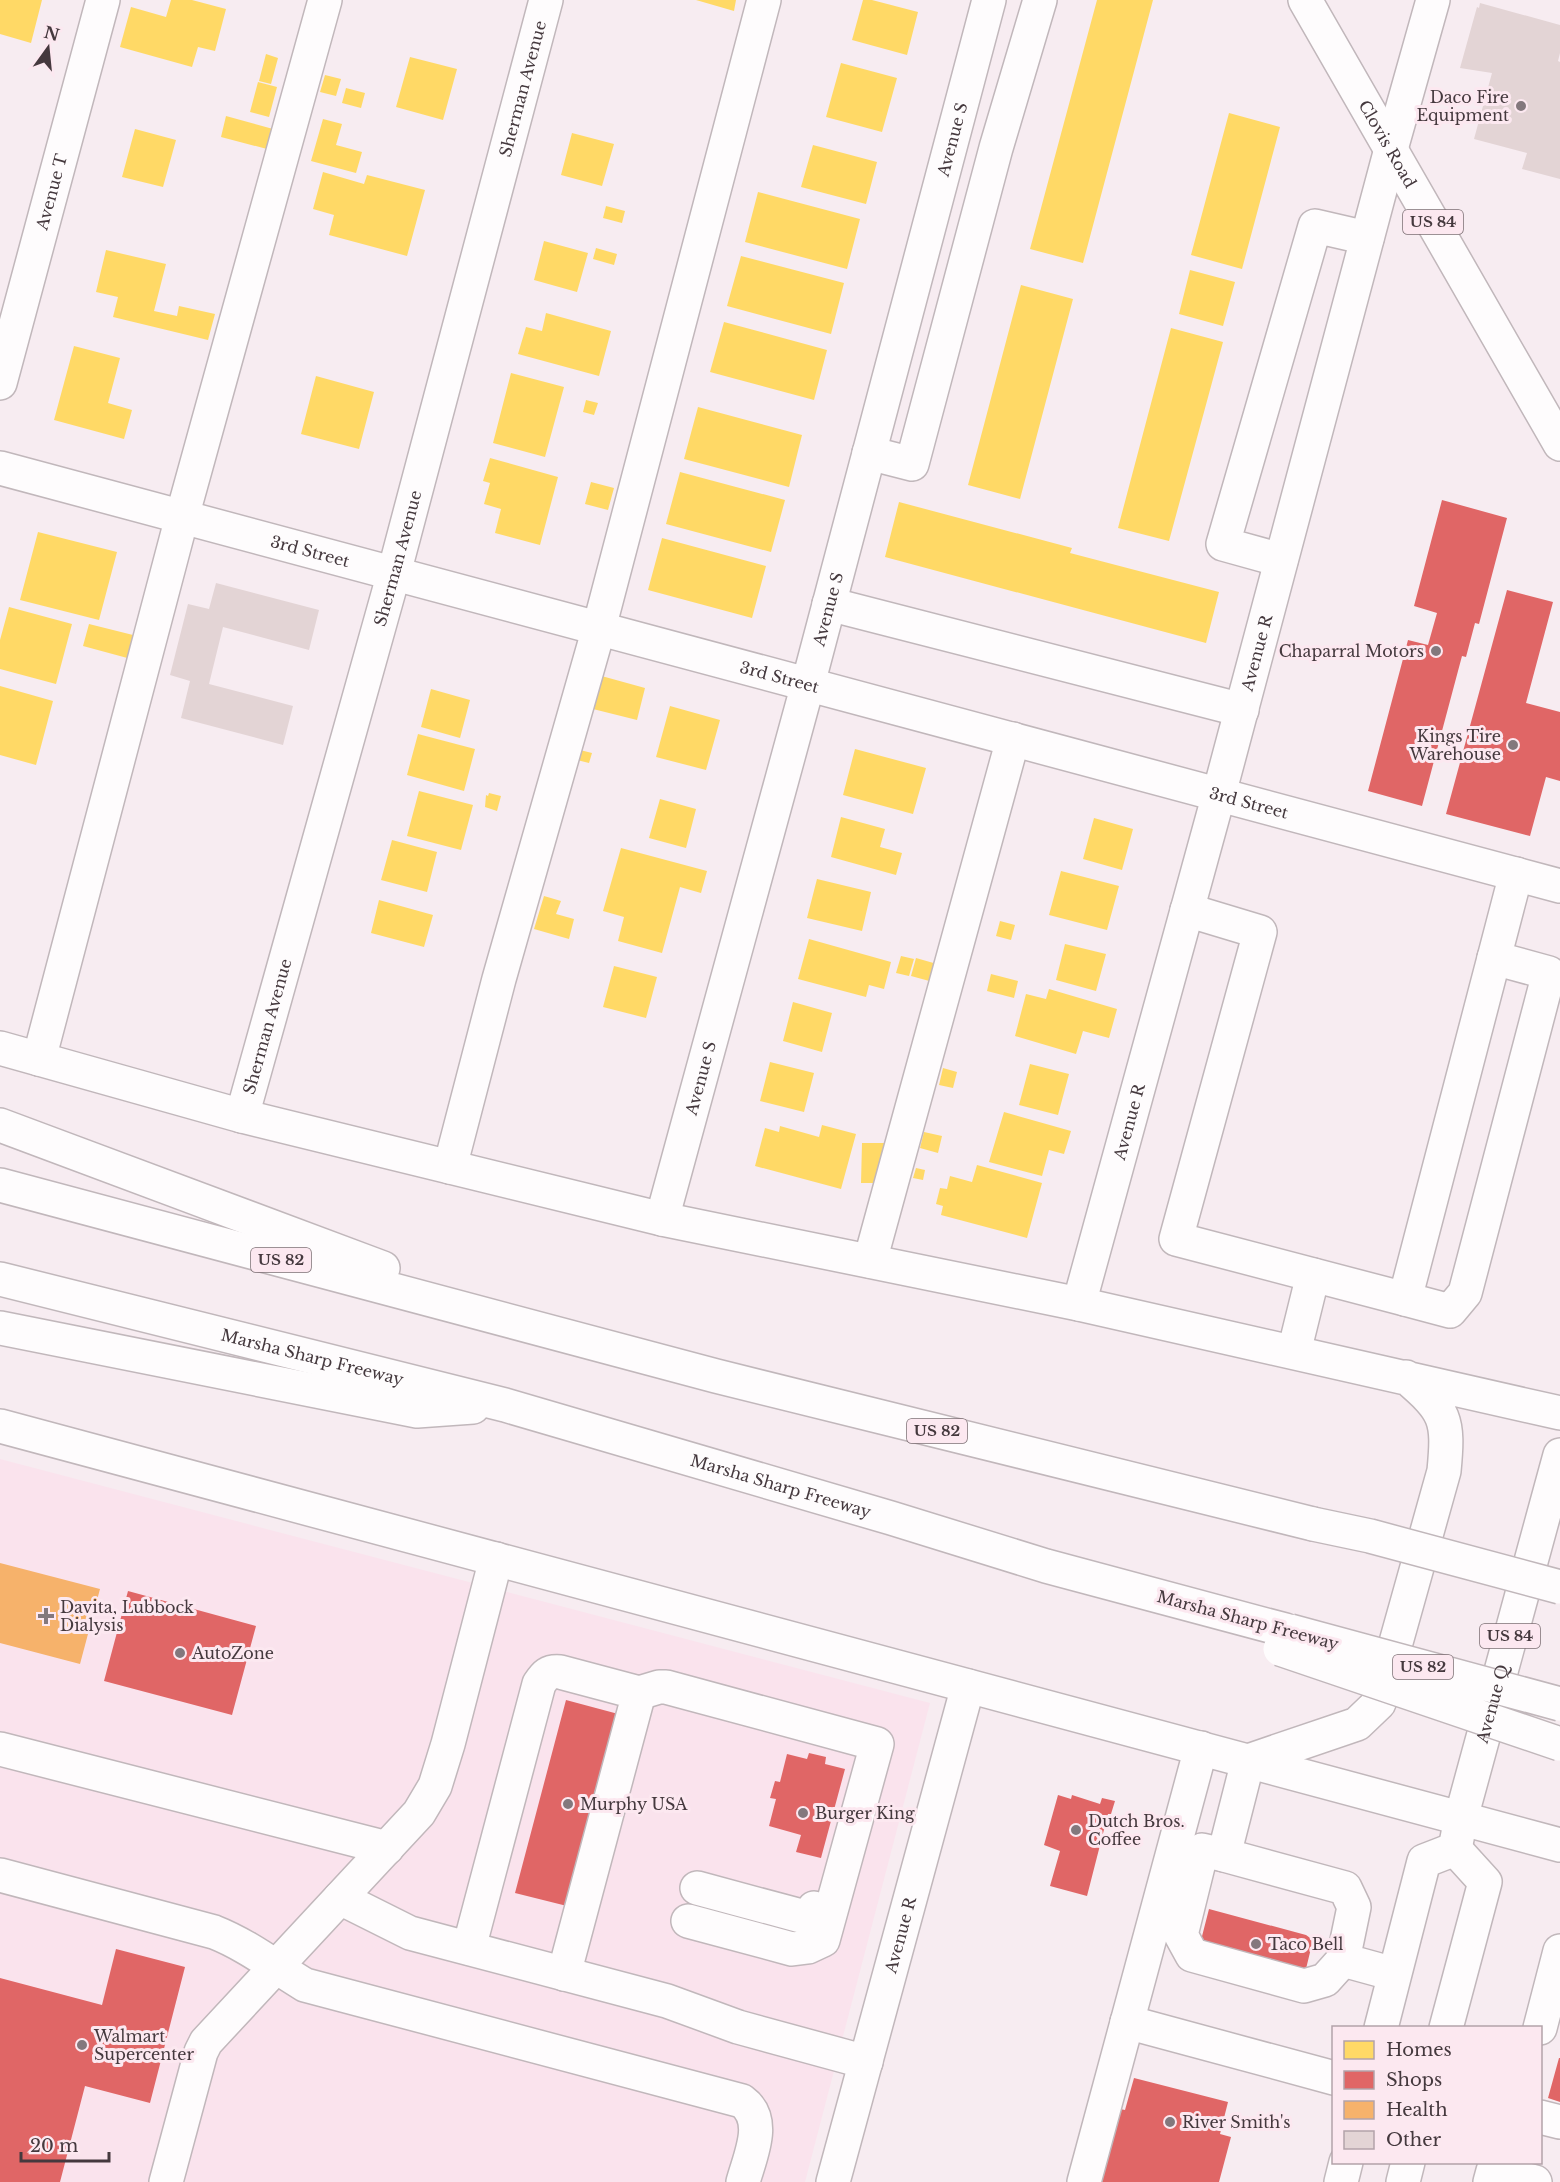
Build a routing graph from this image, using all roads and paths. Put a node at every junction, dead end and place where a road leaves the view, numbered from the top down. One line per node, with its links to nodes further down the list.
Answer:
1 (103, 0): 11 (main road, Avenue T)
2 (324, 0): 15 (main road)
3 (546, 0): 17 (main road, Sherman Avenue)
4 (764, 0): 19 (main road)
5 (989, 0): 13 (main road, Avenue S)
6 (1040, 0): 13 (main road)
7 (1305, 0): 9 (main road, Clovis Road / US 84)
8 (1433, 0): 9 (main road, Avenue R)
9 (1391, 149): 10 (main road, Avenue R); 12 (main road, Clovis Road / US 84)
10 (1367, 238): 16 (main road, Avenue R); 16 (main road)
11 (0, 383)
12 (1560, 444)
13 (869, 453): 18 (main road, Avenue S)
14 (0, 468): 15 (main road, 3rd Street)
15 (182, 517): 17 (main road, 3rd Street); 29 (main road)
16 (1281, 560): 21 (main road, Avenue R)
17 (394, 573): 19 (main road, 3rd Street); 30 (main road, Sherman Avenue)
18 (829, 604): 20 (main road, Avenue S); 21 (main road)
19 (598, 628): 20 (main road, 3rd Street); 32 (main road)
20 (808, 684): 22 (main road, 3rd Street); 34 (main road, Avenue S)
21 (1242, 710): 23 (main road, Avenue R)
22 (1013, 739): 23 (main road, 3rd Street); 35 (main road)
23 (1219, 794): 24 (main road, 3rd Street); 26 (main road, Avenue R)
24 (1516, 874): 25 (main road, 3rd Street); 27 (main road)
25 (1560, 886)
26 (1187, 910): 36 (main road); 39 (main road, Avenue R)
27 (1494, 958): 38 (main road); 38 (main road)
28 (0, 1048): 29 (main road)
29 (39, 1059): 30 (main road)
30 (242, 1116): 32 (main road)
31 (0, 1125): 41 (main road)
32 (450, 1167): 34 (main road)
33 (0, 1185): 41 (main road, US 82)
34 (662, 1219): 35 (main road)
35 (870, 1261): 39 (main road)
36 (1313, 1275): 38 (main road); 42 (main road)
37 (0, 1279): 44 (main road, Marsha Sharp Freeway / US 82)
38 (1405, 1299)
39 (1079, 1304): 42 (main road)
40 (0, 1328): 44 (main road)
41 (561, 1335): 48 (main road, US 82, bridge)
42 (1294, 1352): 43 (main road)
43 (1406, 1377): 45 (main road); 60 (main road)
44 (505, 1405): 52 (main road, Marsha Sharp Freeway / US 82)
45 (1560, 1413)
46 (0, 1426): 49 (main road)
47 (1560, 1455): 61 (main road, Avenue Q / US 84)
48 (1370, 1536): 50 (main road, bridge); 51 (main road, US 82, bridge)
49 (496, 1559): 53 (main road); 63 (main road)
50 (1560, 1568)
51 (1560, 1587)
52 (1283, 1640): 55 (main road, Marsha Sharp Freeway / US 82, bridge); 57 (main road, bridge)
53 (968, 1686): 58 (main road); 77 (main road, Avenue R)
54 (639, 1693): 56 (main road); 67 (main road); 71 (main road)
55 (1560, 1704)
56 (844, 1735): 56 (main road)
57 (1560, 1744)
58 (1201, 1748): 60 (main road); 73 (main road)
59 (0, 1749): 63 (main road)
60 (1248, 1761): 61 (main road); 64 (main road)
61 (1458, 1833): 62 (main road); 72 (main road); 75 (main road)
62 (1560, 1845)
63 (387, 1848): 66 (main road)
64 (1213, 1853): 69 (main road); 69 (main road)
65 (0, 1875): 70 (main road)
66 (340, 1898): 67 (main road); 70 (main road)
67 (469, 1948): 71 (main road)
68 (1560, 1951): 76 (main road)
69 (1342, 1960): 72 (main road)
70 (274, 1967): 83 (main road); 84 (main road)
71 (564, 1974): 77 (main road)
72 (1394, 1974): 74 (main road)
73 (1127, 2022): 78 (main road); 86 (main road)
74 (1381, 2026)
75 (1447, 2026)
76 (1541, 2026)
77 (866, 2062): 85 (main road, Avenue R)
78 (1332, 2077)
79 (1542, 2118): 80 (main road)
80 (1560, 2122)
81 (1346, 2164): 87 (main road)
82 (1408, 2164): 88 (main road)
83 (744, 2181)
84 (166, 2182)
85 (833, 2182)
86 (1084, 2182)
87 (1341, 2182)
88 (1403, 2182)
89 (1490, 2182): 90 (main road)
90 (1535, 2182)

